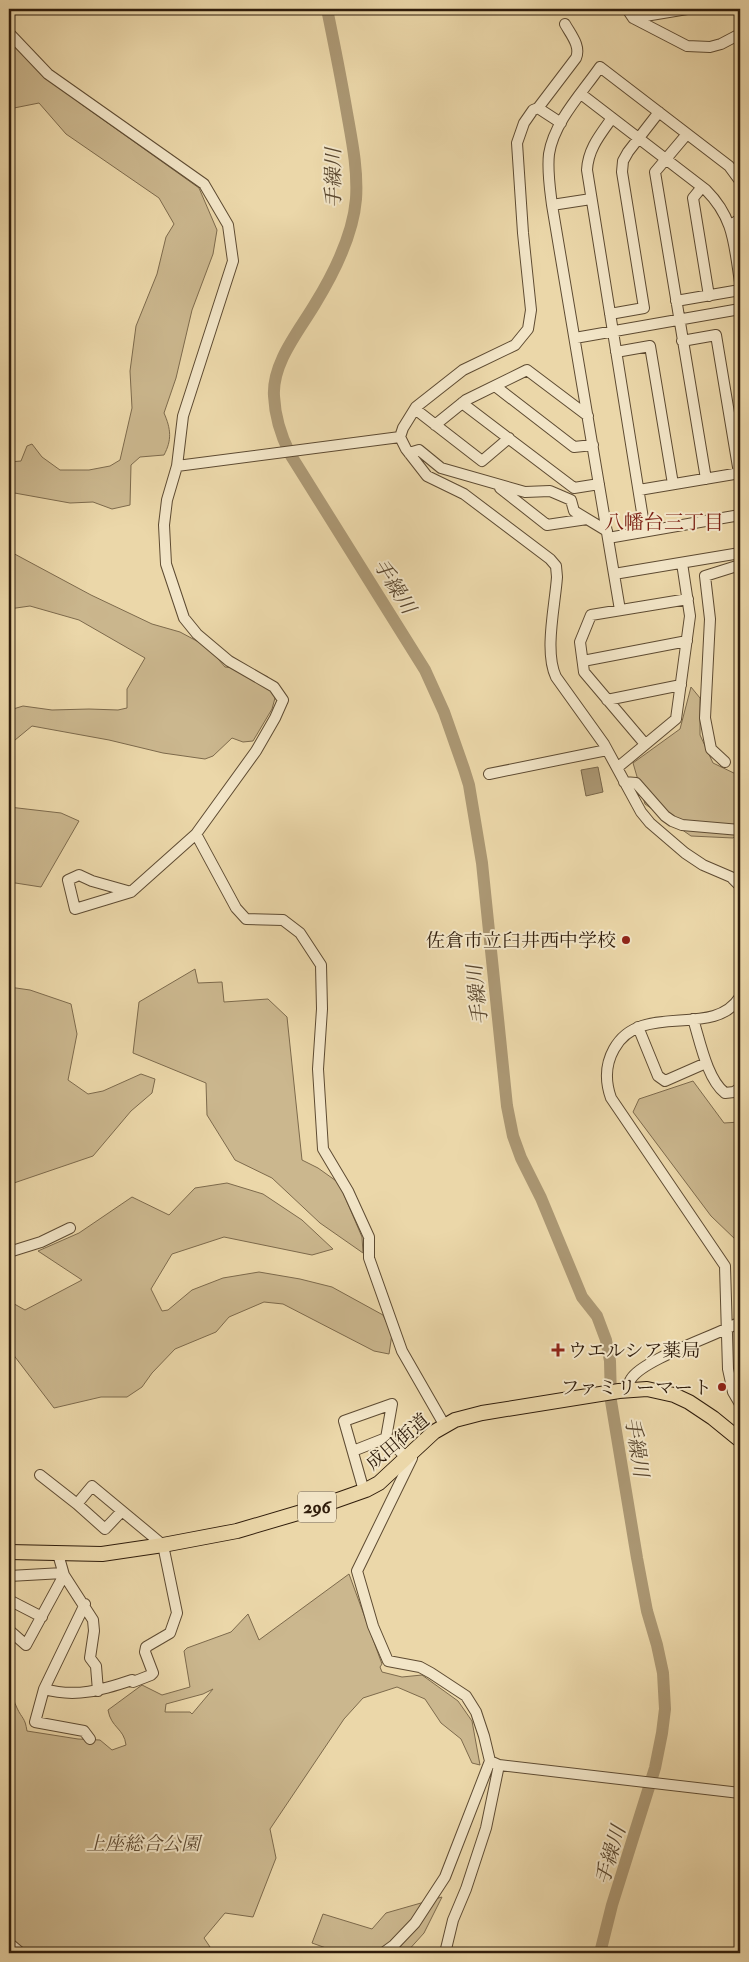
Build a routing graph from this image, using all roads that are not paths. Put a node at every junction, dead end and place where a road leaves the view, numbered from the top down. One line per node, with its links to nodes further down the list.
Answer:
1 (627, 9): 3 (street)
2 (687, 9): 3 (street)
3 (633, 18): 6 (street)
4 (565, 24): 8 (street)
5 (9, 33): 41 (street)
6 (740, 34)
7 (581, 94): 9 (street); 10 (street); 11 (street)
8 (538, 108): 11 (street); 34 (street)
9 (659, 112): 12 (street); 13 (street)
10 (612, 118): 13 (street); 17 (street)
11 (561, 123): 18 (street)
12 (687, 134): 14 (street); 15 (street)
13 (639, 138): 14 (street); 26 (street)
14 (666, 159): 16 (street); 24 (street)
15 (740, 181)
16 (702, 187): 20 (street); 23 (street)
17 (591, 199): 18 (street); 26 (street)
18 (552, 205): 29 (street)
19 (740, 218): 20 (street)
20 (731, 225): 21 (street)
21 (740, 282)
22 (740, 290): 23 (street)
23 (709, 296): 24 (street)
24 (676, 301): 27 (street)
25 (740, 309): 27 (street)
26 (610, 314): 28 (street)
27 (678, 320): 28 (street); 30 (street)
28 (613, 332): 29 (street); 31 (street)
29 (575, 338): 35 (street)
30 (682, 340): 42 (street); 43 (street)
31 (616, 352): 46 (street); 47 (street)
32 (495, 386): 33 (street); 35 (street); 39 (street)
33 (462, 403): 36 (street); 38 (street)
34 (415, 410): 36 (street); 37 (street)
35 (588, 416): 39 (street)
36 (436, 426): 38 (street)
37 (400, 437): 40 (street); 41 (street)
38 (509, 438): 45 (street)
39 (593, 445): 45 (street)
40 (409, 452): 44 (street); 63 (street)
41 (177, 466): 69 (street)
42 (740, 473): 43 (street)
43 (706, 479): 46 (street)
44 (496, 484): 49 (street); 49 (street)
45 (599, 484): 51 (street)
46 (673, 484): 47 (street)
47 (639, 490): 50 (street)
48 (740, 515): 50 (street)
49 (587, 519): 51 (street)
50 (645, 531): 51 (street)
51 (608, 535): 55 (street)
52 (740, 553): 53 (street)
53 (682, 563): 55 (street); 56 (street)
54 (740, 565): 64 (street)
55 (614, 574): 57 (street)
56 (688, 599): 57 (street); 58 (street)
57 (620, 610): 59 (street)
58 (687, 641): 59 (street); 60 (street)
59 (583, 661): 61 (street)
60 (681, 685): 61 (street); 62 (street)
61 (607, 700): 62 (street)
62 (645, 744): 65 (street)
63 (607, 750): 65 (street); 66 (street)
64 (725, 762)
65 (616, 768): 67 (street)
66 (489, 774)
67 (624, 782): 68 (street); 70 (street)
68 (740, 830)
69 (196, 834): 71 (street); 82 (street)
70 (740, 886)
71 (131, 892): 71 (street)
72 (740, 996): 73 (street)
73 (693, 1019): 74 (street); 75 (street)
74 (638, 1027): 75 (street); 79 (street)
75 (706, 1063): 76 (street)
76 (740, 1088)
77 (70, 1228): 78 (street)
78 (9, 1252)
79 (736, 1327): 80 (street); 81 (street)
80 (623, 1390): 82 (highway, 成田街道 / 296); 84 (highway, 成田街道 / 296)
81 (740, 1404)
82 (446, 1426): 86 (highway, 成田街道 / 296)
83 (386, 1438): 85 (street); 85 (street); 86 (street)
84 (740, 1440)
85 (353, 1451): 88 (street)
86 (408, 1456): 88 (highway, 成田街道 / 296); 103 (street)
87 (40, 1475): 89 (street)
88 (364, 1491): 91 (highway, 成田街道 / 296)
89 (77, 1504): 90 (street); 90 (street)
90 (122, 1511): 91 (street)
91 (163, 1545): 93 (highway, 成田街道 / 296); 101 (street)
92 (9, 1552): 93 (highway, 成田街道 / 296)
93 (58, 1554): 94 (street)
94 (64, 1574): 95 (street); 97 (street); 98 (street)
95 (9, 1576)
96 (9, 1600): 98 (street)
97 (84, 1604): 100 (street); 101 (street)
98 (42, 1617): 99 (street)
99 (9, 1630)
100 (44, 1689): 101 (street); 102 (street)
101 (98, 1691)
102 (90, 1739)
103 (495, 1763): 104 (street); 107 (street); 108 (street)
104 (740, 1793)
105 (9, 1943): 106 (street)
106 (21, 1953)
107 (383, 1953)
108 (445, 1953)

